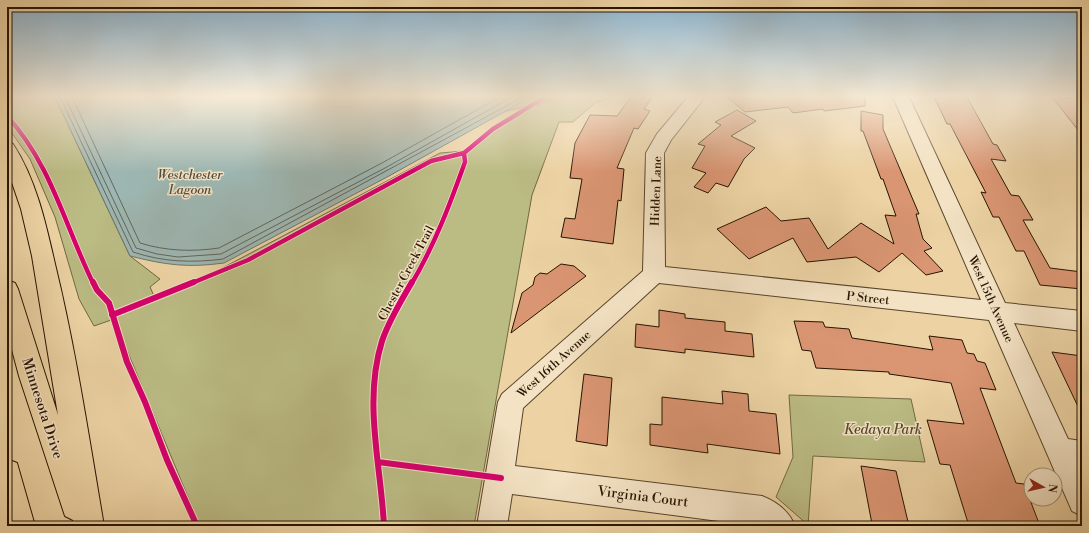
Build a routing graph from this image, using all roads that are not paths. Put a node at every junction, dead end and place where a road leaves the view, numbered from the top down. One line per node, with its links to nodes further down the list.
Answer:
1 (676, 122): 4 (street, Hidden Lane)
2 (912, 122): 6 (street, West 15th Avenue)
3 (7, 148): 14 (main road)
4 (646, 282): 6 (street, P Street); 10 (street, West 16th Avenue)
5 (7, 289): 13 (main road, Minnesota Drive)
6 (997, 312): 7 (street, P Street); 8 (street, West 15th Avenue)
7 (1082, 321)
8 (1071, 453): 11 (street, West 15th Avenue)
9 (7, 472): 12 (main road)
10 (501, 478): 15 (street, West 16th Avenue); 16 (street, Virginia Court)
11 (1082, 501)
12 (20, 526)
13 (81, 526)
14 (89, 526)
15 (492, 526)
16 (780, 526)

